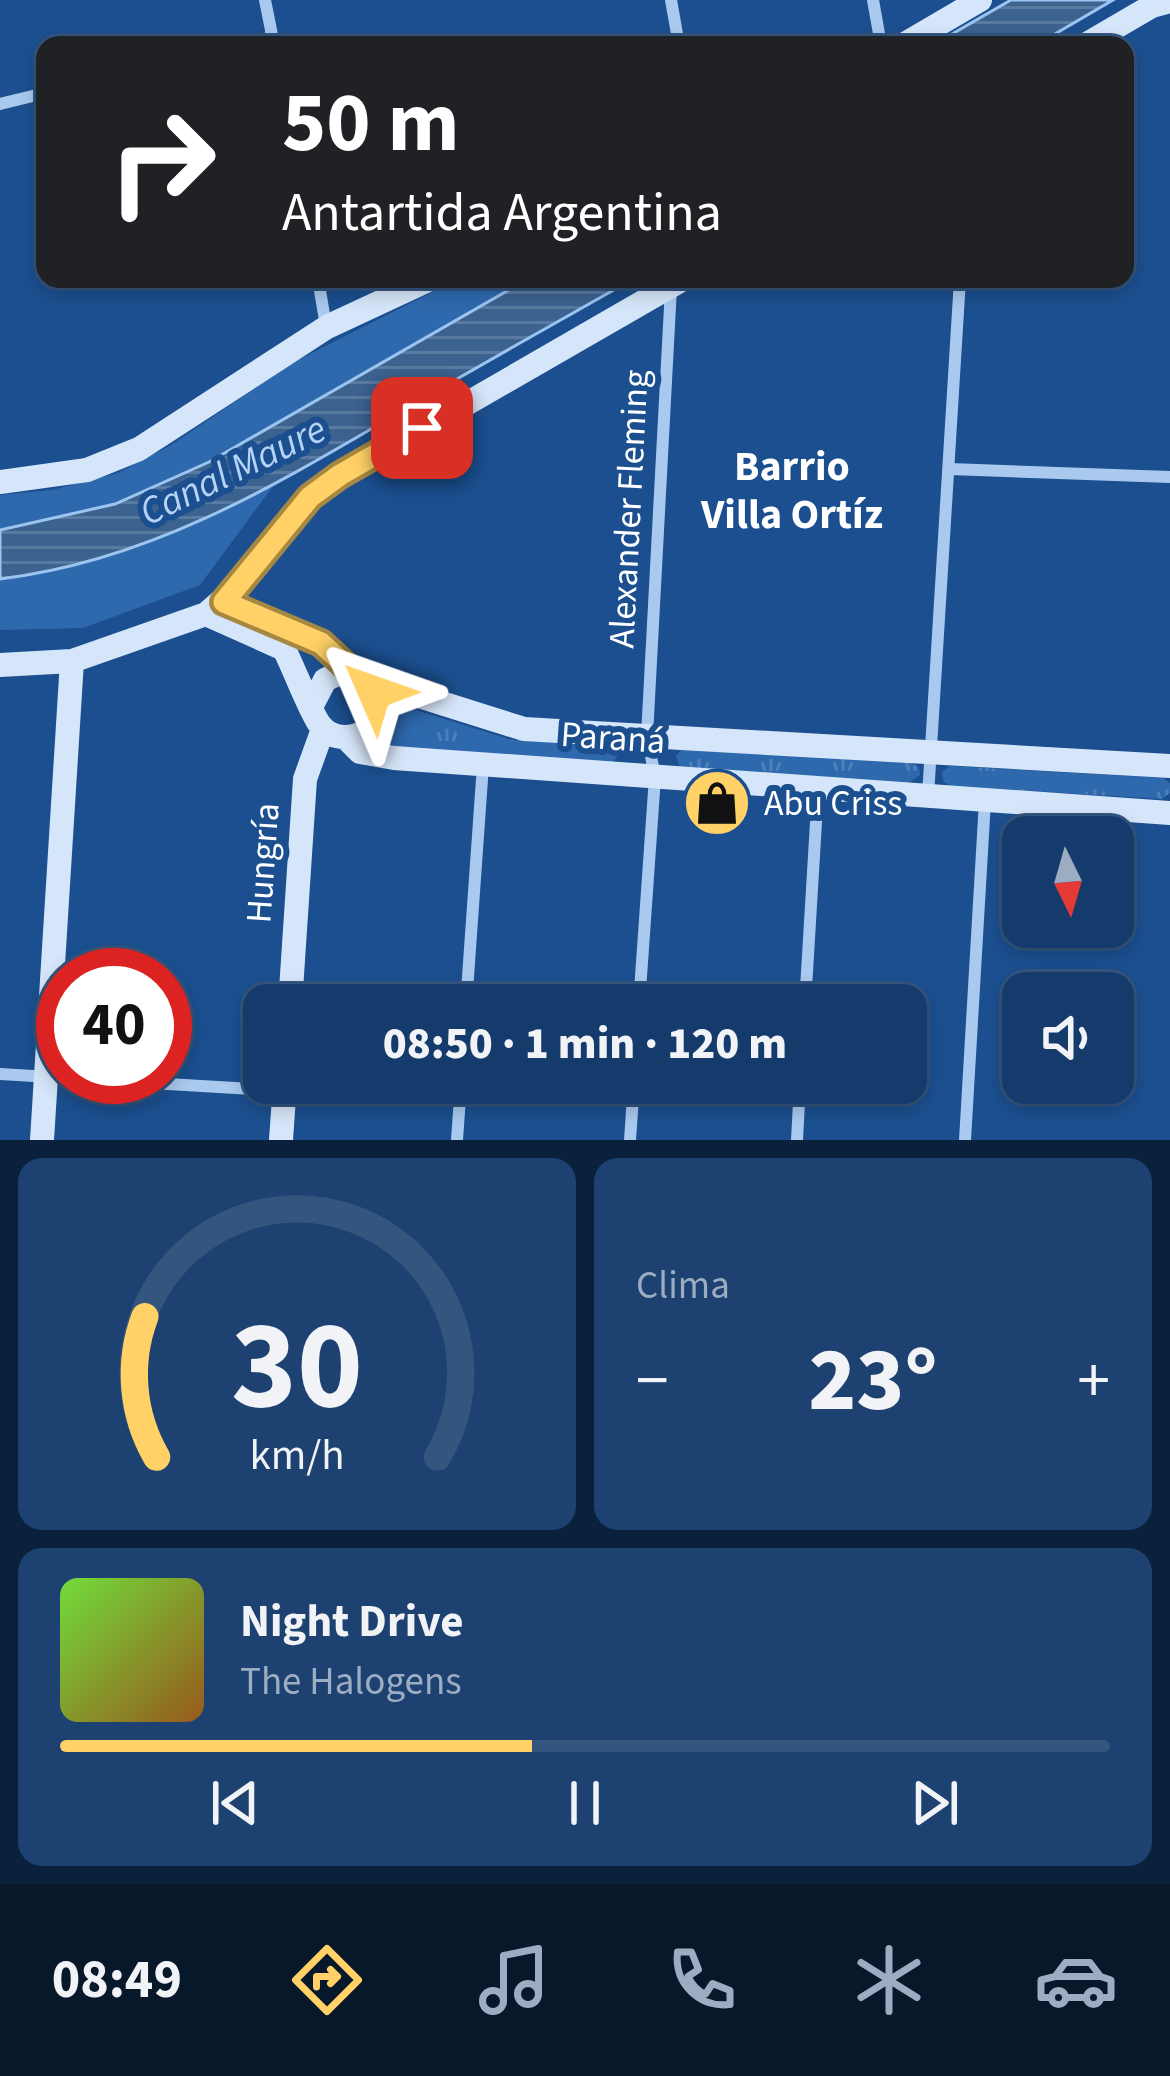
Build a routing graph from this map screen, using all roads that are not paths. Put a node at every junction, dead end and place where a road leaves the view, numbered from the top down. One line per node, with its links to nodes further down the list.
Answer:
1 (266, 0): 6 (street)
2 (670, 0): 7 (street)
3 (874, 0): 8 (street)
4 (980, 0): 9 (street)
5 (1170, 1): 10 (street)
6 (272, 36)
7 (677, 36)
8 (880, 36)
9 (918, 36)
10 (1100, 36)
11 (36, 95): 12 (street)
12 (0, 104)
13 (319, 288): 18 (street)
14 (411, 288): 18 (street)
15 (668, 288): 22 (street)
16 (677, 288): 27 (street, Alexander Fleming)
17 (960, 288): 19 (street)
18 (327, 327): 21 (street)
19 (950, 469): 20 (street); 28 (street)
20 (1170, 477)
21 (0, 482)
22 (215, 608): 23 (street); 25 (street, Paraná); 26 (street)
23 (71, 661): 24 (street); 36 (street)
24 (0, 664)
25 (357, 676): 26 (street); 26 (street); 27 (street, Paraná)
26 (327, 724): 29 (street, Paraná); 37 (street, Hungría)
27 (646, 736): 28 (street, Paraná); 31 (street, Alexander Fleming)
28 (932, 752): 30 (street, Paraná); 33 (street)
29 (483, 765): 31 (street, Paraná); 38 (street)
30 (1170, 766)
31 (655, 777): 32 (street, Paraná); 39 (street, Alexander Fleming)
32 (818, 789): 33 (street, Paraná); 40 (street)
33 (928, 797): 34 (street, Paraná)
34 (985, 801): 35 (street, Paraná); 55 (street)
35 (1170, 813)
36 (54, 948)
37 (291, 984)
38 (467, 984)
39 (640, 984)
40 (806, 984)
41 (0, 1074): 42 (street)
42 (36, 1076)
43 (192, 1083): 44 (street)
44 (243, 1085)
45 (44, 1104): 50 (street)
46 (283, 1104): 51 (street)
47 (460, 1104): 52 (street)
48 (633, 1104): 53 (street)
49 (799, 1104): 54 (street)
50 (42, 1140)
51 (281, 1140)
52 (457, 1140)
53 (630, 1140)
54 (797, 1140)
55 (965, 1140)

